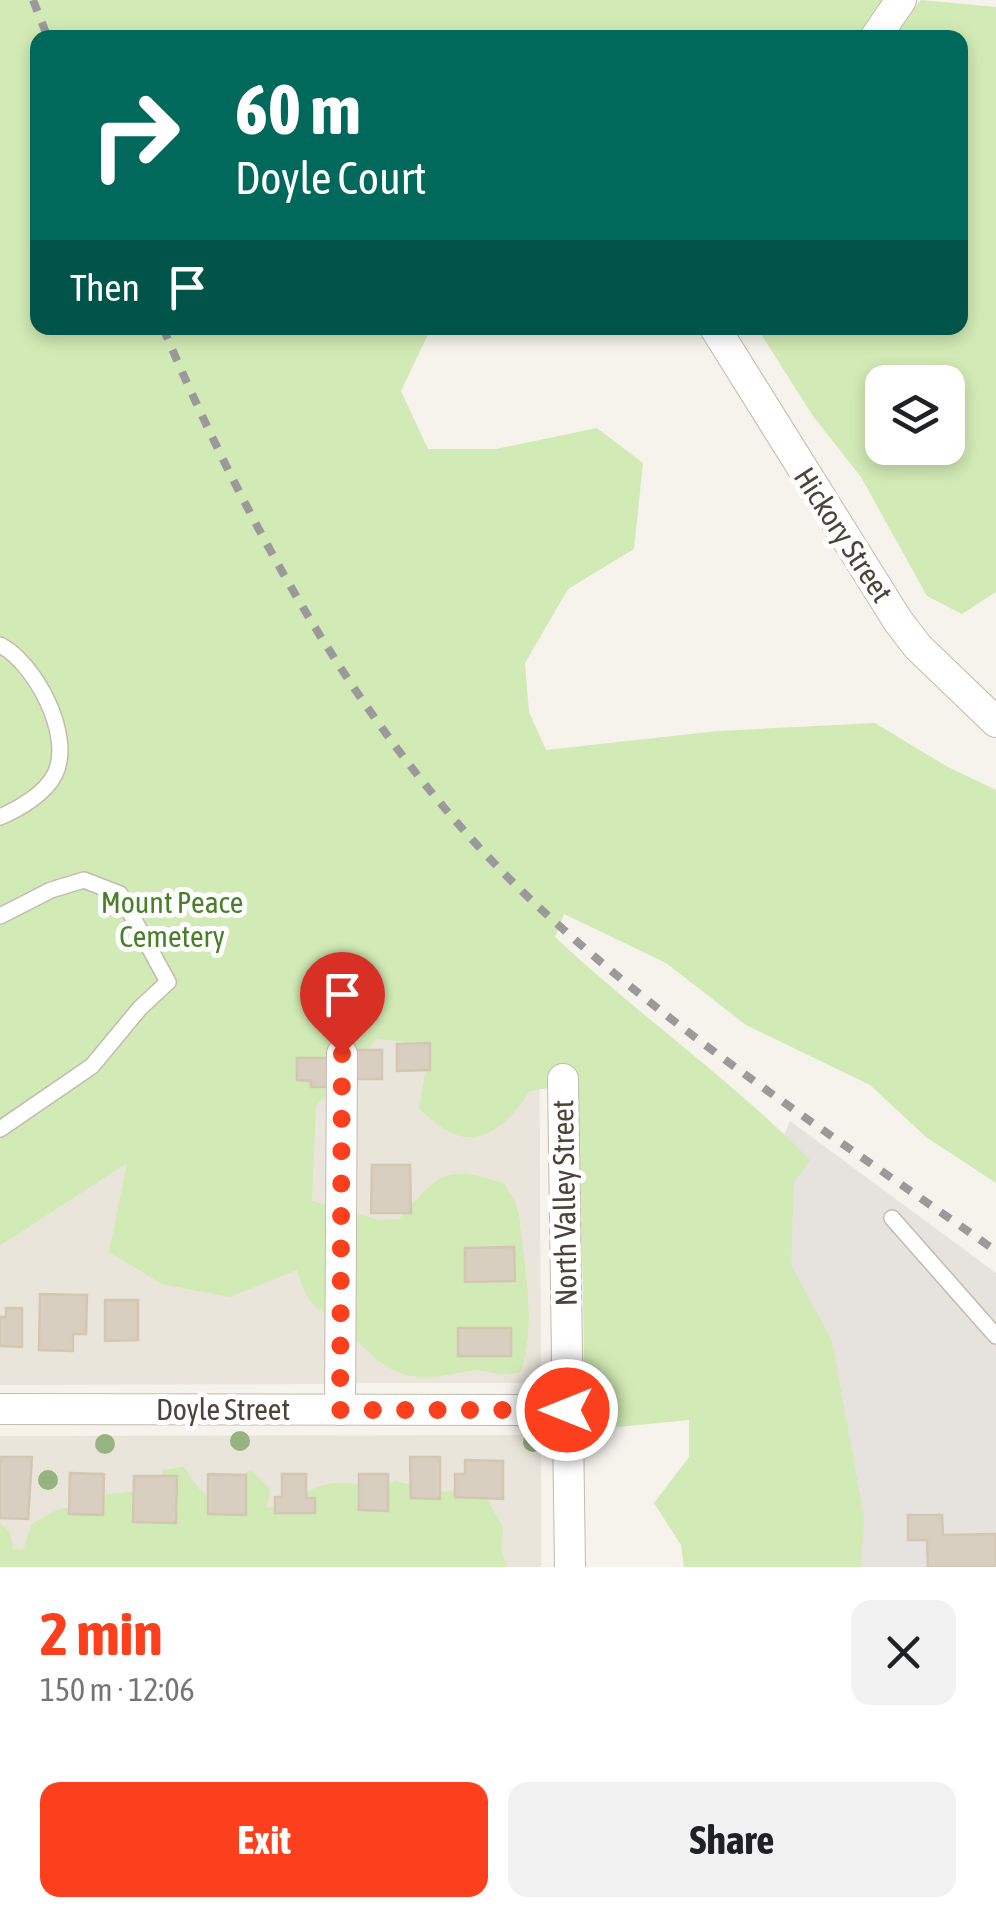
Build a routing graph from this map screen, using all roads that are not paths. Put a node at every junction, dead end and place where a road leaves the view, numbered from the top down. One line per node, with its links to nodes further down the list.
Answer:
1 (901, 0): 2 (street)
2 (880, 30)
3 (719, 335): 5 (street, Hickory Street)
4 (0, 645): 6 (lane)
5 (993, 713)
6 (0, 817)
7 (0, 916): 10 (lane)
8 (342, 1054): 14 (street)
9 (564, 1079): 15 (street, North Valley Street)
10 (0, 1129)
11 (892, 1218): 12 (lane)
12 (996, 1336)
13 (0, 1409): 14 (street, Doyle Street)
14 (340, 1410): 15 (street, Doyle Street)
15 (567, 1410): 16 (street, North Valley Street)
16 (570, 1567)

